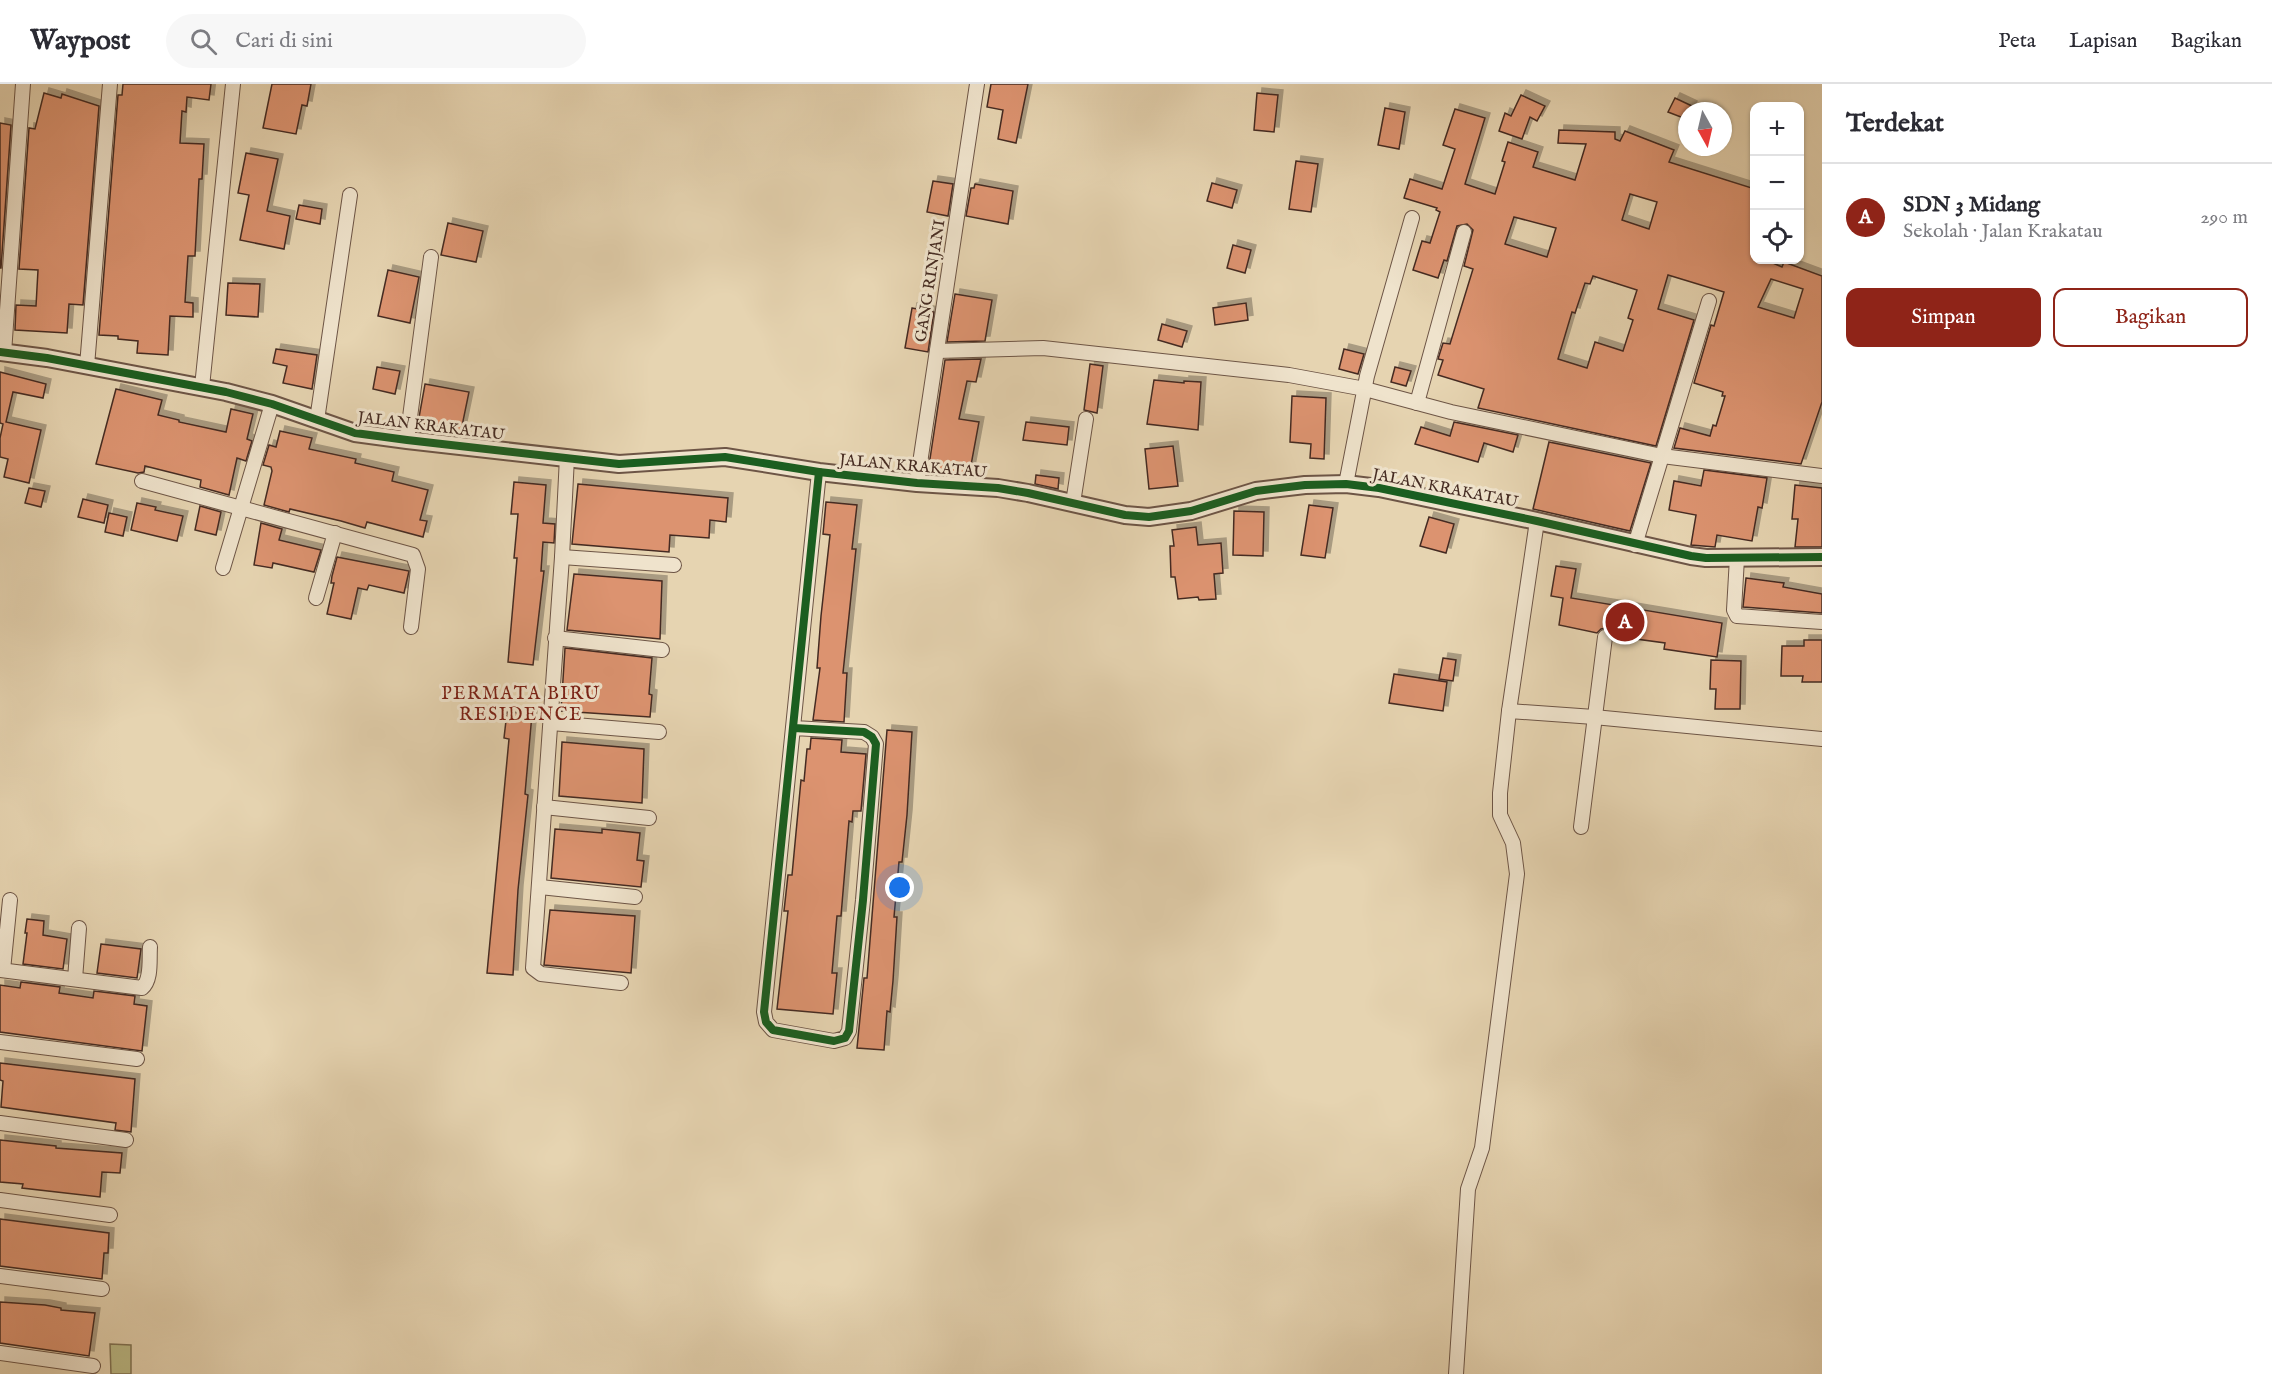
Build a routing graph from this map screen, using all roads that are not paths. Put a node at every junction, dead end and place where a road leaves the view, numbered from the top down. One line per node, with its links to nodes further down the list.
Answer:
1 (23, 84): 11 (street)
2 (110, 84): 12 (street)
3 (233, 84): 13 (street)
4 (977, 84): 10 (street, GANG RINJANI)
5 (350, 195): 18 (street)
6 (1412, 218): 14 (street, JALAN KRAKATAU)
7 (1464, 232): 15 (street)
8 (431, 257): 19 (street)
9 (1709, 301): 20 (street)
10 (937, 351): 14 (street); 25 (street, GANG RINJANI)
11 (2, 353): 12 (street, JALAN KRAKATAU)
12 (87, 366): 13 (street, JALAN KRAKATAU)
13 (202, 387): 16 (street, JALAN KRAKATAU)
14 (1365, 389): 15 (street); 26 (street, JALAN KRAKATAU)
15 (1417, 403): 20 (street)
16 (272, 404): 18 (street, JALAN KRAKATAU); 28 (street)
17 (1086, 419): 27 (street)
18 (317, 420): 19 (street, JALAN KRAKATAU)
19 (407, 440): 21 (street, JALAN KRAKATAU)
20 (1662, 456): 23 (street); 31 (street)
21 (567, 457): 22 (street, JALAN KRAKATAU); 32 (street)
22 (819, 472): 25 (street, JALAN KRAKATAU); 46 (street)
23 (1822, 476)
24 (142, 481): 28 (street)
25 (917, 483): 27 (street, JALAN KRAKATAU)
26 (1346, 484): 27 (street, JALAN KRAKATAU); 29 (street, JALAN KRAKATAU)
27 (1073, 503)
28 (240, 509): 30 (street); 36 (street)
29 (1537, 521): 31 (street, JALAN KRAKATAU); 43 (street)
30 (335, 533): 37 (street); 39 (street)
31 (1635, 545): 34 (street, JALAN KRAKATAU)
32 (562, 557): 35 (street); 41 (street)
33 (1822, 557): 34 (street, JALAN KRAKATAU)
34 (1737, 558): 38 (street)
35 (674, 565)
36 (223, 568)
37 (316, 598)
38 (1822, 622)
39 (411, 627)
40 (1605, 637): 44 (street)
41 (555, 638): 42 (street); 45 (street)
42 (662, 650)
43 (1509, 711): 44 (street); 70 (street)
44 (1594, 717): 48 (street); 51 (street)
45 (551, 723): 47 (street); 49 (street)
46 (794, 728): 46 (street)
47 (658, 732)
48 (1822, 739)
49 (544, 807): 50 (street); 52 (street)
50 (649, 818)
51 (1581, 826)
52 (540, 887): 53 (street); 59 (street)
53 (634, 897)
54 (10, 900): 57 (street)
55 (79, 928): 58 (street)
56 (150, 947): 58 (street)
57 (2, 970): 58 (street)
58 (75, 979)
59 (621, 983)
60 (0, 1042): 61 (street)
61 (137, 1059)
62 (0, 1123): 63 (street)
63 (126, 1140)
64 (0, 1200): 65 (street)
65 (110, 1215)
66 (0, 1276): 67 (street)
67 (102, 1289)
68 (0, 1353): 69 (street)
69 (93, 1366)
70 (1456, 1374)

